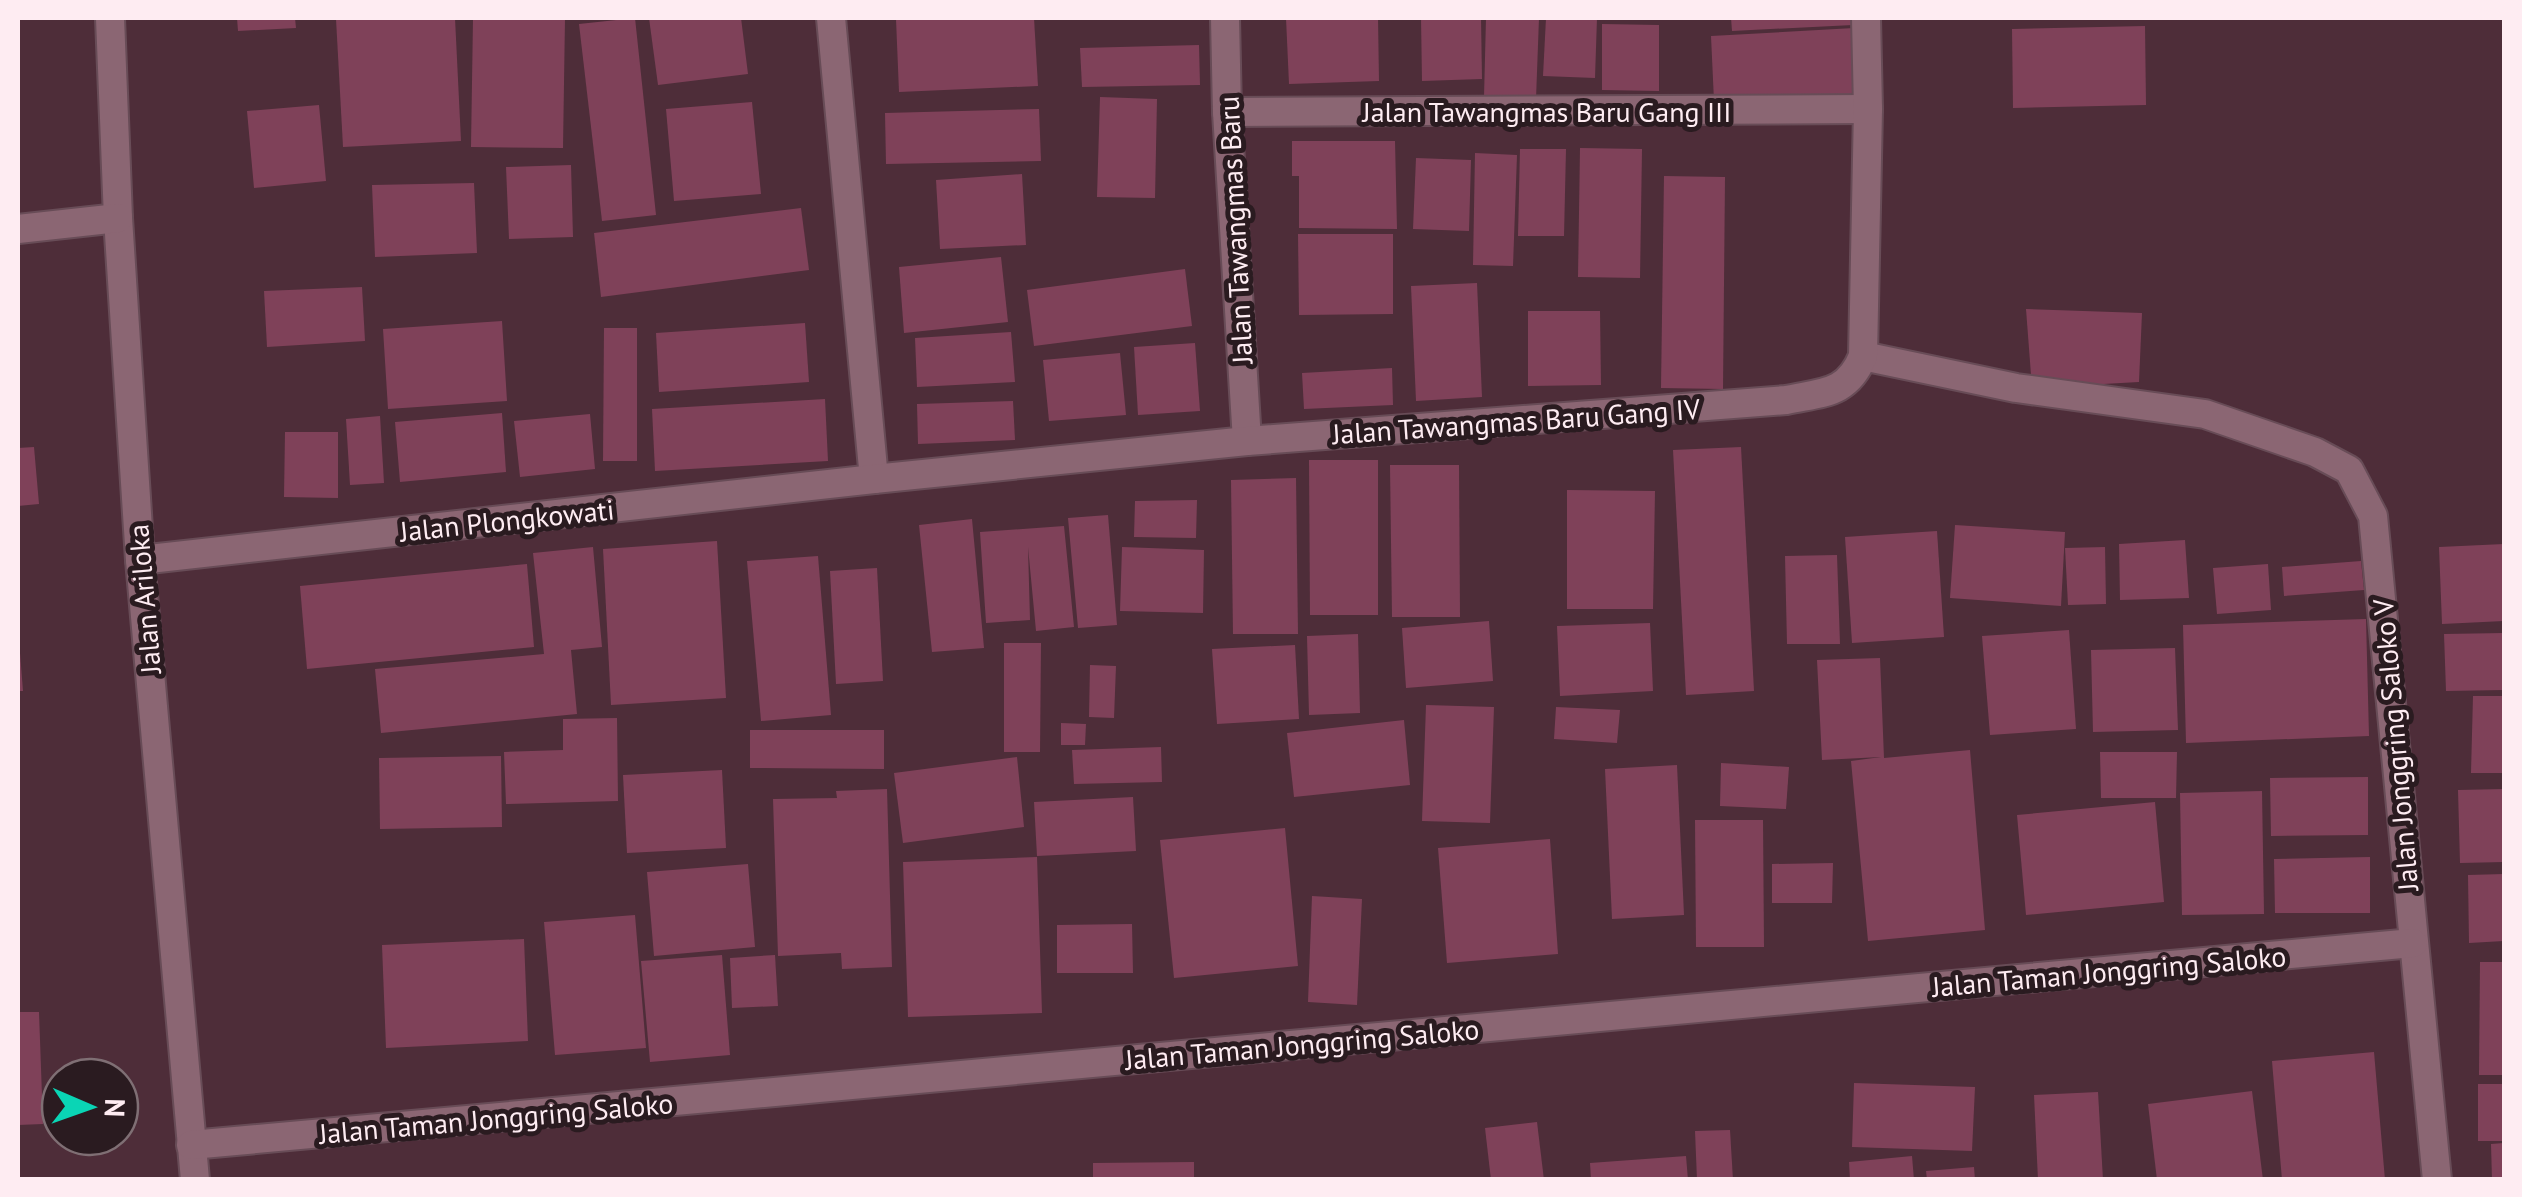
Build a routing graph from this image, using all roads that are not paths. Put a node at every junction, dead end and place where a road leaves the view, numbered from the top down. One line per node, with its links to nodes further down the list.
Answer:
1 (110, 18): 7 (street, Jalan Ariloka)
2 (831, 18): 11 (street)
3 (1224, 18): 6 (street, Jalan Tawangmas Baru)
4 (1866, 18): 5 (street)
5 (1868, 109): 6 (street, Jalan Tawangmas Baru Gang III); 9 (street)
6 (1227, 112): 10 (street, Jalan Tawangmas Baru)
7 (118, 218): 8 (street); 12 (street, Jalan Ariloka)
8 (18, 229)
9 (1863, 356): 10 (street, Jalan Tawangmas Baru Gang IV); 13 (street, Jalan Jonggring Saloko V)
10 (1247, 442): 11 (street, Jalan Plongkowati)
11 (874, 479): 12 (street, Jalan Plongkowati)
12 (140, 560): 14 (street, Jalan Ariloka)
13 (2414, 943): 14 (street, Jalan Taman Jonggring Saloko); 16 (street, Jalan Jonggring Saloko V)
14 (191, 1146): 15 (street, Jalan Ariloka)
15 (195, 1180)
16 (2436, 1180)

